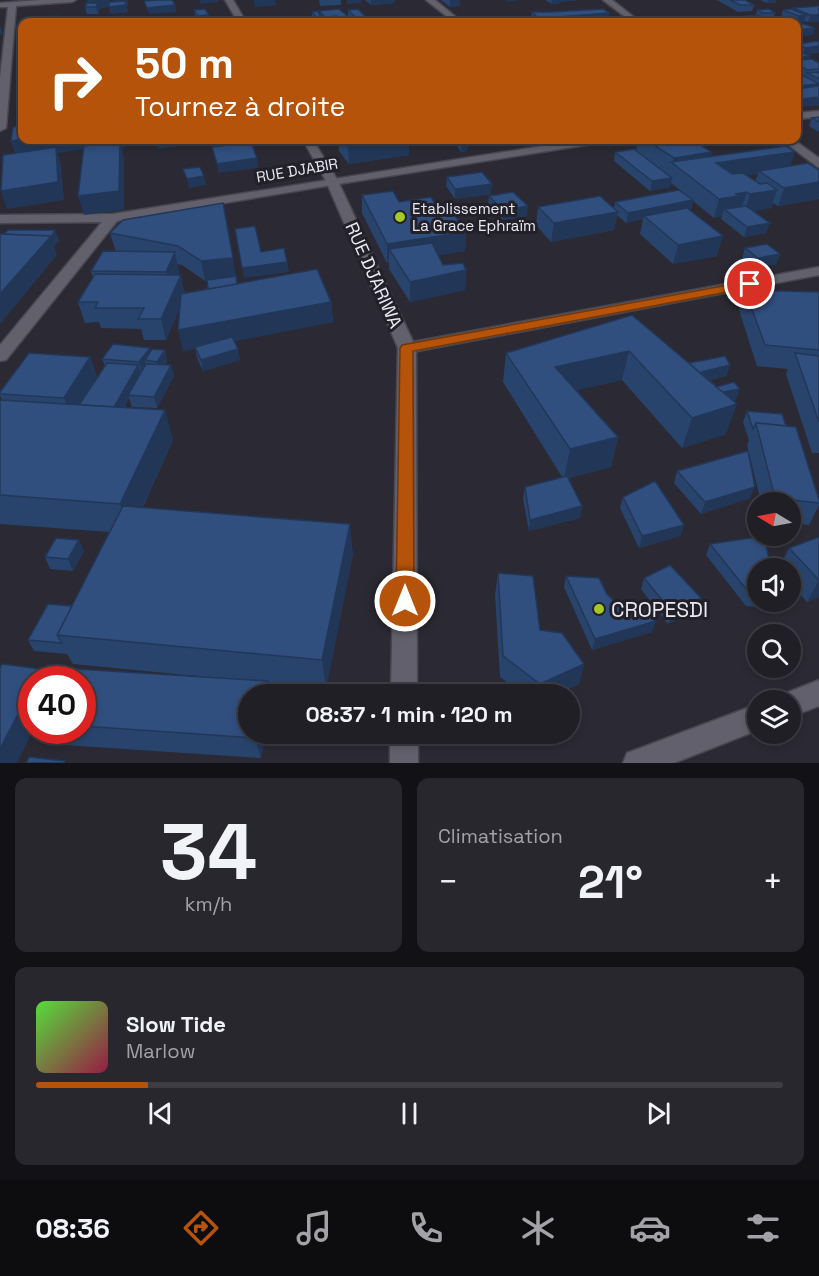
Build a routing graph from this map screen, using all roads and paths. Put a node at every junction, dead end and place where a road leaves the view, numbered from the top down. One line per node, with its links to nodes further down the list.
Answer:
1 (72, 0): 5 (street)
2 (229, 0): 7 (street)
3 (430, 0): 8 (street)
4 (607, 0): 9 (street)
5 (12, 4): 6 (street); 10 (street)
6 (0, 5)
7 (240, 18)
8 (453, 18)
9 (631, 18)
10 (4, 54): 13 (street)
11 (819, 114): 12 (street)
12 (801, 116)
13 (0, 128)
14 (310, 144): 18 (street, RUE DJARIWA)
15 (573, 144): 18 (street, RUE DJABIR)
16 (792, 144): 17 (street)
17 (819, 164)
18 (332, 181): 19 (street, RUE DJABIR); 22 (street, RUE DJARIWA)
19 (113, 218): 20 (street, RUE DJABIR); 23 (street)
20 (0, 219)
21 (819, 272): 22 (street)
22 (407, 348): 24 (street, RUE DJARIWA)
23 (0, 356)
24 (404, 684)
25 (819, 693): 26 (street)
26 (801, 700)
27 (747, 721): 30 (street)
28 (404, 744): 29 (street)
29 (404, 763)
30 (637, 763)

